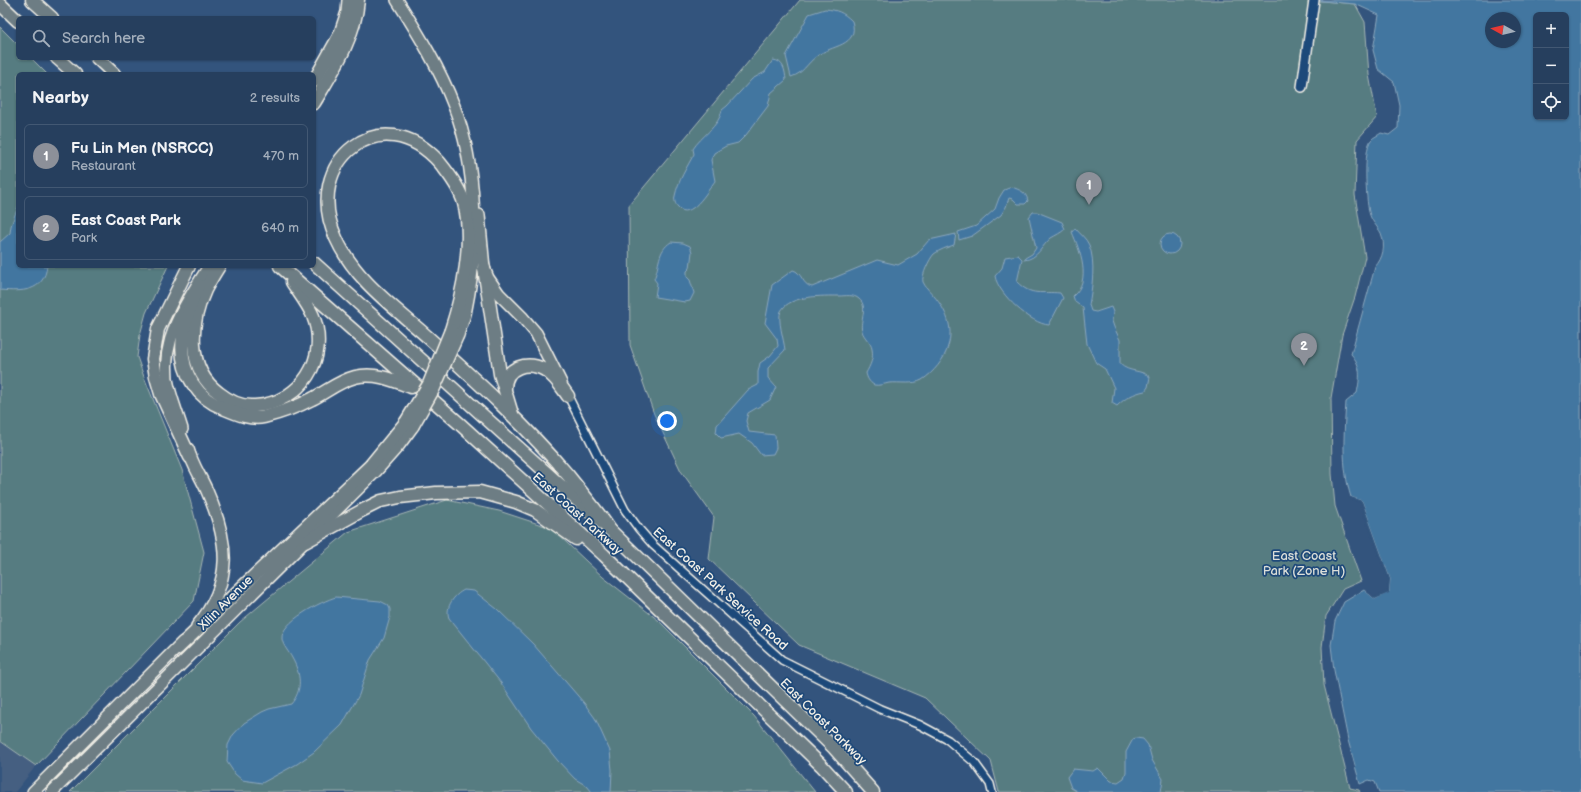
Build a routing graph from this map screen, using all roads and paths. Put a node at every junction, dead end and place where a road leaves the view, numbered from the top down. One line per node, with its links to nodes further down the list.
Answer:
1 (32, 0): 7 (highway)
2 (348, 0): 9 (main road)
3 (358, 0): 19 (highway)
4 (397, 0): 20 (main road)
5 (0, 4): 8 (highway)
6 (1313, 4): 18 (street)
7 (50, 16)
8 (16, 19)
9 (341, 33): 16 (highway); 17 (main road)
10 (53, 60): 13 (highway)
11 (60, 60): 14 (highway)
12 (99, 60): 15 (highway)
13 (62, 72)
14 (72, 72)
15 (112, 72)
16 (316, 77)
17 (316, 83)
18 (1302, 87)
19 (316, 99)
20 (470, 165): 27 (main road); 29 (main road)
21 (316, 265): 36 (highway, East Coast Parkway)
22 (189, 268): 35 (highway)
23 (208, 268): 28 (main road)
24 (217, 268): 25 (highway)
25 (282, 268)
26 (282, 268): 30 (highway, East Coast Parkway)
27 (484, 268): 31 (highway); 32 (main road)
28 (198, 285): 30 (highway); 35 (main road)
29 (454, 332): 33 (highway); 34 (highway, bridge)
30 (420, 390): 38 (highway, East Coast Parkway)
31 (505, 393): 32 (highway); 33 (highway)
32 (568, 396): 46 (street, East Coast Park Service Road)
33 (513, 417): 36 (highway)
34 (409, 424): 37 (main road, Xilin Avenue); 39 (highway)
35 (190, 457): 39 (main road)
36 (610, 530): 40 (highway, East Coast Parkway)
37 (305, 542): 38 (highway); 42 (main road, Xilin Avenue)
38 (604, 555): 43 (highway, East Coast Parkway)
39 (177, 649): 41 (main road)
40 (834, 748): 44 (highway, East Coast Parkway); 45 (highway)
41 (33, 792)
42 (52, 792)
43 (846, 792)
44 (873, 792)
45 (883, 792)
46 (992, 792)

